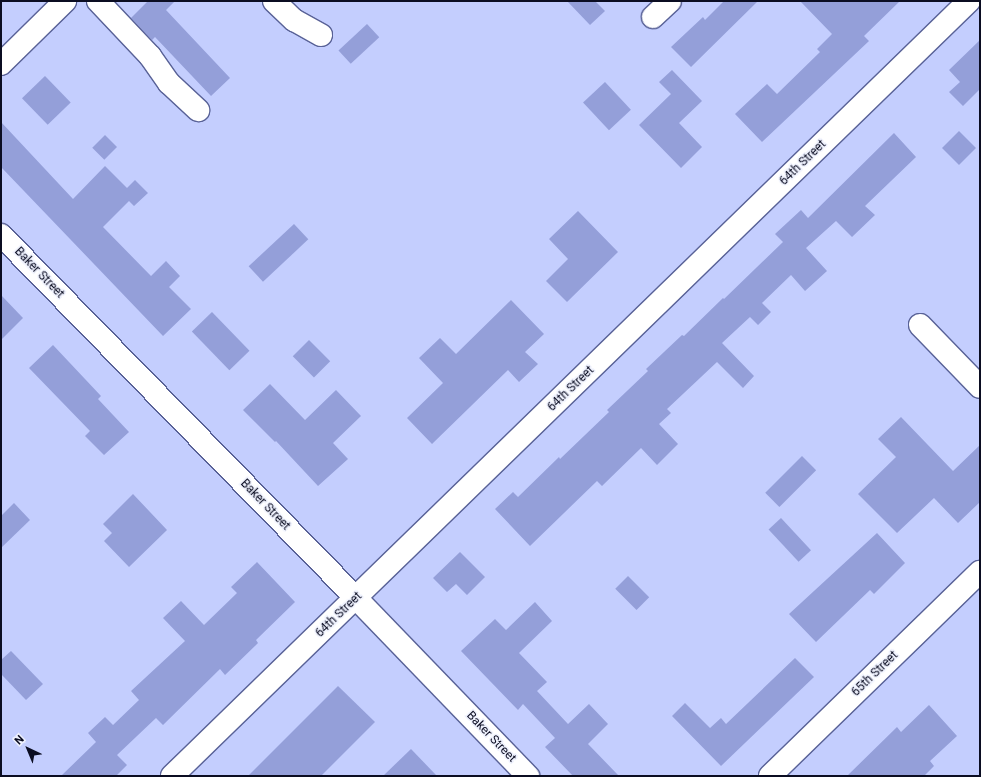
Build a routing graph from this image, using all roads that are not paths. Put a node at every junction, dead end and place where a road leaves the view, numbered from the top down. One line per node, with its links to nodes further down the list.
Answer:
1 (65, 1): 8 (street)
2 (98, 1): 9 (street)
3 (274, 1): 7 (street)
4 (670, 1): 6 (street)
5 (969, 1): 14 (street, 64th Street)
6 (653, 17)
7 (322, 35)
8 (1, 64)
9 (198, 110)
10 (1, 235): 14 (street, Baker Street)
11 (920, 326): 12 (street)
12 (980, 387)
13 (980, 572): 17 (street, 65th Street)
14 (356, 598): 15 (street, 64th Street); 16 (street, Baker Street)
15 (172, 776)
16 (528, 776)
17 (770, 776)

